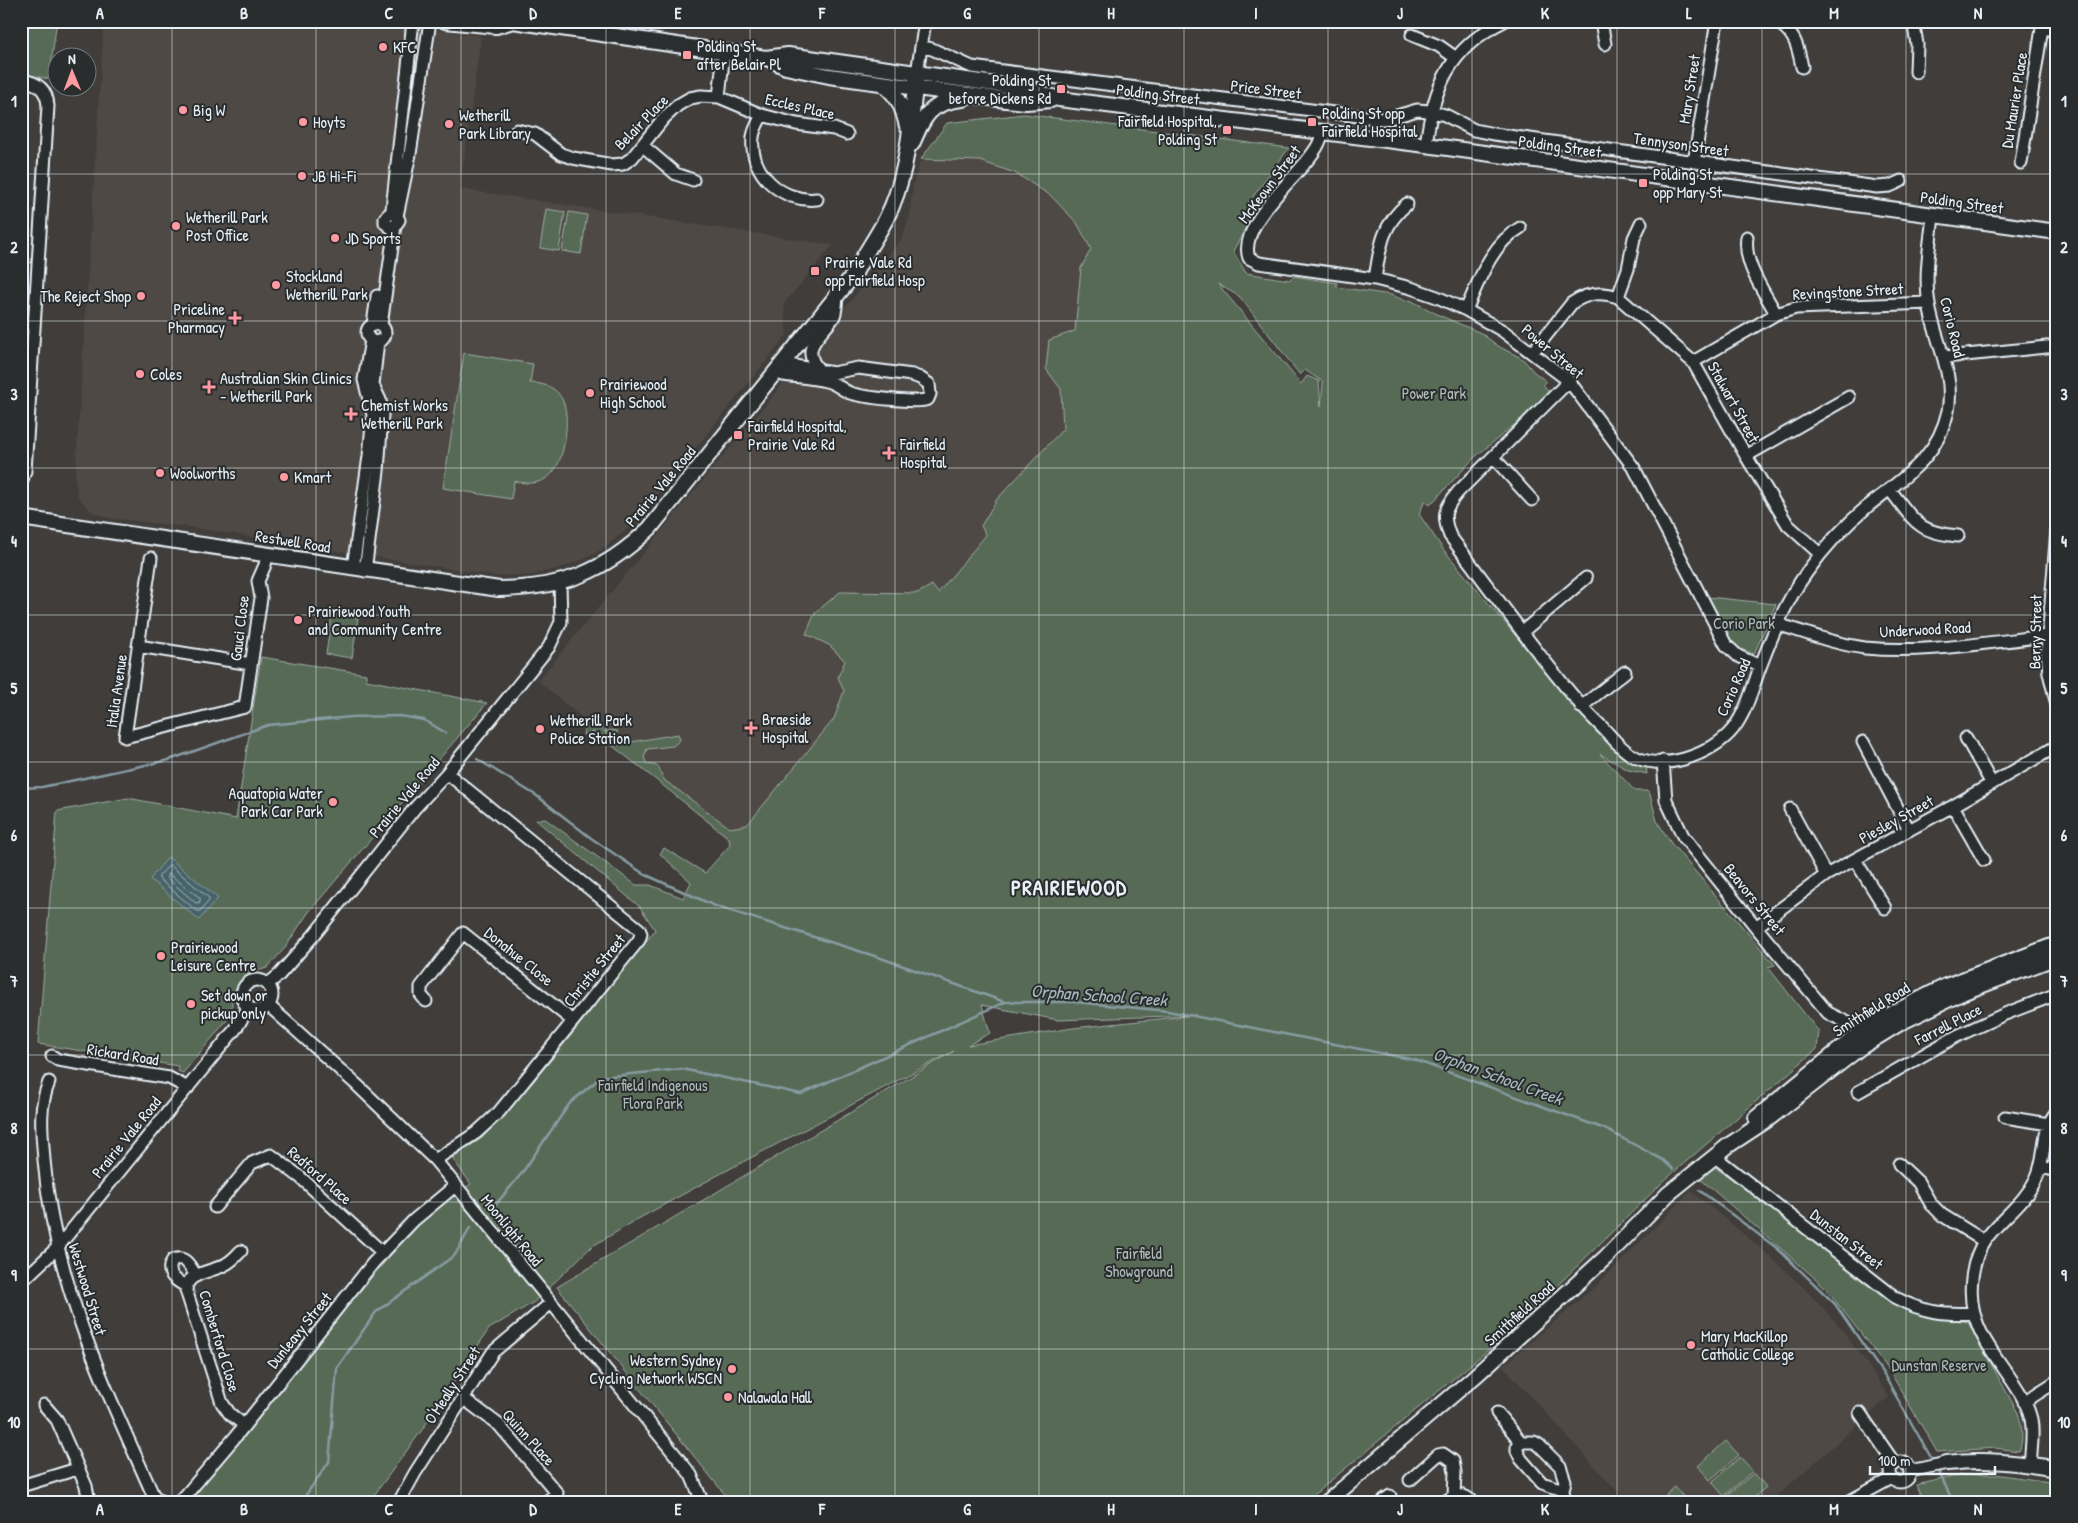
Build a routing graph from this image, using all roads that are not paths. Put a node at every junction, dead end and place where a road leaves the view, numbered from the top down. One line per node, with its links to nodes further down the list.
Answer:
1 (413, 21): 29 (street)
2 (430, 21): 30 (street)
3 (445, 21): 4 (main road, Polding Street)
4 (513, 21): 15 (main road, Polding Street)
5 (925, 21): 14 (street)
6 (1504, 21): 17 (street)
7 (1601, 21): 13 (street)
8 (1717, 21): 38 (street, Mary Street)
9 (1774, 21): 18 (street)
10 (1913, 21): 19 (street)
11 (2057, 30): 39 (street, Du Maurier Place)
12 (1412, 35): 17 (street)
13 (1605, 44)
14 (922, 47): 20 (street); 27 (street, Price Street)
15 (724, 52): 16 (main road, Polding Street); 24 (street)
16 (766, 58): 20 (main road, Polding Street); 22 (main road, Polding Street)
17 (1456, 58): 27 (street)
18 (1802, 67)
19 (1916, 72)
20 (917, 73): 23 (main road, Prairie Vale Road); 26 (main road, Polding Street)
21 (21, 80): 67 (street)
22 (883, 84): 23 (main road, Polding Street); 34 (main road)
23 (915, 88): 25 (main road, Polding Street); 34 (main road, Prairie Vale Road)
24 (719, 97): 28 (street, Eccles Place); 35 (street, Belair Place)
25 (983, 98): 26 (main road, Polding Street); 37 (main road)
26 (1058, 99): 32 (main road, Polding Street)
27 (1430, 112): 36 (street); 38 (street, Tennyson Street)
28 (762, 116): 33 (street, Eccles Place); 42 (street)
29 (403, 121): 30 (street); 45 (street)
30 (415, 122): 45 (street)
31 (517, 130): 35 (street, Belair Place)
32 (1323, 132): 36 (main road, Polding Street); 50 (street, McKeown Street)
33 (847, 134)
34 (909, 134): 37 (main road, Prairie Vale Road)
35 (642, 144): 40 (street)
36 (1426, 145): 44 (main road, Polding Street)
37 (905, 161): 52 (main road, Prairie Vale Road)
38 (1694, 162): 41 (street, Tennyson Street)
39 (2021, 163)
40 (693, 180)
41 (1901, 181)
42 (817, 199)
43 (1407, 204): 51 (street)
44 (1933, 216): 48 (main road, Polding Street); 54 (street, Corio Road)
45 (393, 220): 76 (street)
46 (1641, 223): 53 (street)
47 (1520, 228): 55 (street)
48 (2057, 232)
49 (1747, 237): 56 (street)
50 (1248, 257): 51 (street, Power Street)
51 (1375, 279): 55 (street, Power Street)
52 (837, 294): 61 (main road, Prairie Vale Road); 62 (street)
53 (1618, 297): 58 (street); 60 (street, Stalwart Street)
54 (1929, 304): 56 (street, Revingstone Street); 59 (street, Corio Road)
55 (1466, 310): 58 (street, Power Street)
56 (1776, 314): 60 (street, Revingstone Street)
57 (2057, 346): 59 (street)
58 (1532, 353): 63 (street, Power Street)
59 (1945, 357): 68 (street, Corio Road)
60 (1693, 362): 65 (street, Stalwart Street)
61 (780, 368): 62 (street); 62 (street); 78 (main road, Prairie Vale Road)
62 (820, 371)
63 (1569, 381): 66 (street, Corio Road); 84 (street, Power Street)
64 (1849, 397): 65 (street)
65 (1746, 456): 73 (street, Stalwart Street)
66 (1493, 457): 69 (street); 80 (street, Corio Road)
67 (21, 483)
68 (1890, 490): 72 (street); 73 (street, Corio Road)
69 (1532, 500)
70 (21, 518): 74 (main road, Restwell Road)
71 (2057, 529): 81 (street, Berry Street)
72 (1958, 536)
73 (1820, 554): 79 (street, Corio Road)
74 (266, 555): 76 (main road, Restwell Road); 83 (street, Gauci Close)
75 (151, 558): 82 (street, Italia Avenue)
76 (359, 569): 78 (main road, Restwell Road)
77 (1586, 578): 80 (street)
78 (560, 583): 93 (street, Prairie Vale Road)
79 (1777, 624): 81 (street, Underwood Road); 84 (street, Corio Road)
80 (1522, 632): 88 (street, Corio Road)
81 (2048, 636): 86 (street, Berry Street)
82 (138, 646): 83 (street); 87 (street, Italia Avenue)
83 (251, 664): 87 (street, Gauci Close)
84 (1760, 666): 92 (street, Corio Road)
85 (1625, 672): 88 (street)
86 (2057, 705)
87 (245, 707)
88 (1581, 707): 92 (street, Corio Road)
89 (1966, 738): 94 (street)
90 (1863, 742): 97 (street)
91 (2057, 746): 94 (street, Piesley Street)
92 (1664, 761): 102 (street, Beavors Street)
93 (447, 773): 105 (street, Prairie Vale Road); 111 (street, Christie Street)
94 (1992, 784): 95 (street, Piesley Street)
95 (1953, 806): 97 (street, Piesley Street); 99 (street)
96 (1790, 809): 100 (street)
97 (1909, 830): 98 (street, Piesley Street)
98 (1855, 860): 100 (street, Piesley Street); 101 (street)
99 (1984, 860)
100 (1826, 875): 102 (street, Piesley Street)
101 (1885, 908)
102 (1756, 927): 112 (street, Beavors Street)
103 (2057, 944): 112 (main road, Smithfield Road)
104 (2053, 957): 106 (main road, Smithfield Road)
105 (268, 984): 109 (street); 110 (street)
106 (1964, 992): 112 (main road); 116 (main road, Smithfield Road)
107 (2057, 994): 117 (street, Farrell Place)
108 (426, 1001): 111 (street, Donahue Close)
109 (268, 1005): 110 (street); 123 (street, Moonlight Road)
110 (249, 1007): 115 (street, Prairie Vale Road)
111 (573, 1021): 123 (street, Christie Street)
112 (1860, 1033): 116 (main road); 121 (main road, Smithfield Road)
113 (52, 1056): 115 (street, Rickard Road)
114 (49, 1082): 130 (street, Westwood Street)
115 (188, 1088): 130 (street, Prairie Vale Road)
116 (1806, 1090): 121 (main road, Smithfield Road)
117 (1858, 1092)
118 (2057, 1111): 120 (street)
119 (2005, 1118): 120 (street)
120 (2049, 1124): 125 (street)
121 (1729, 1144): 122 (main road, Smithfield Road)
122 (1714, 1156): 137 (street, Dunstan Street); 163 (main road, Smithfield Road)
123 (435, 1160): 127 (street, Moonlight Road)
124 (1899, 1164): 129 (street)
125 (2042, 1167): 126 (street); 129 (street)
126 (2057, 1171)
127 (455, 1186): 132 (street, Dunleavy Street); 136 (street, Moonlight Road)
128 (215, 1207): 132 (street, Redford Place)
129 (1984, 1241): 137 (street)
130 (57, 1248): 134 (street, Prairie Vale Road); 156 (street, Westwood Street)
131 (241, 1251): 133 (street, Comberford Close)
132 (383, 1253): 144 (street, Dunleavy Street)
133 (196, 1276): 135 (street, Comberford Close); 135 (street, Comberford Close)
134 (21, 1282)
135 (186, 1286): 144 (street, Comberford Close)
136 (551, 1303): 139 (street, O'Meally Street); 162 (street, Moonlight Road)
137 (1974, 1313): 140 (street)
138 (2057, 1381): 140 (street)
139 (463, 1398): 160 (street, O'Meally Street); 161 (street, Quinn Place)
140 (2024, 1402): 148 (street)
141 (44, 1405): 149 (street)
142 (1497, 1413): 145 (street)
143 (1860, 1413): 147 (street)
144 (244, 1425): 159 (street, Dunleavy Street)
145 (1521, 1442): 155 (street); 155 (street)
146 (1948, 1463): 148 (main road); 151 (street)
147 (1895, 1464): 151 (street); 152 (street)
148 (2030, 1465): 150 (main road)
149 (78, 1468): 154 (street); 158 (street)
150 (2057, 1468)
151 (1910, 1471): 152 (street)
152 (1892, 1478): 165 (street)
153 (1410, 1480): 157 (street)
154 (21, 1486)
155 (1564, 1496)
156 (157, 1498)
157 (1450, 1499): 164 (street)
158 (89, 1502)
159 (177, 1502)
160 (399, 1502)
161 (546, 1502)
162 (704, 1502)
163 (1327, 1502)
164 (1472, 1502)
165 (1848, 1502)

